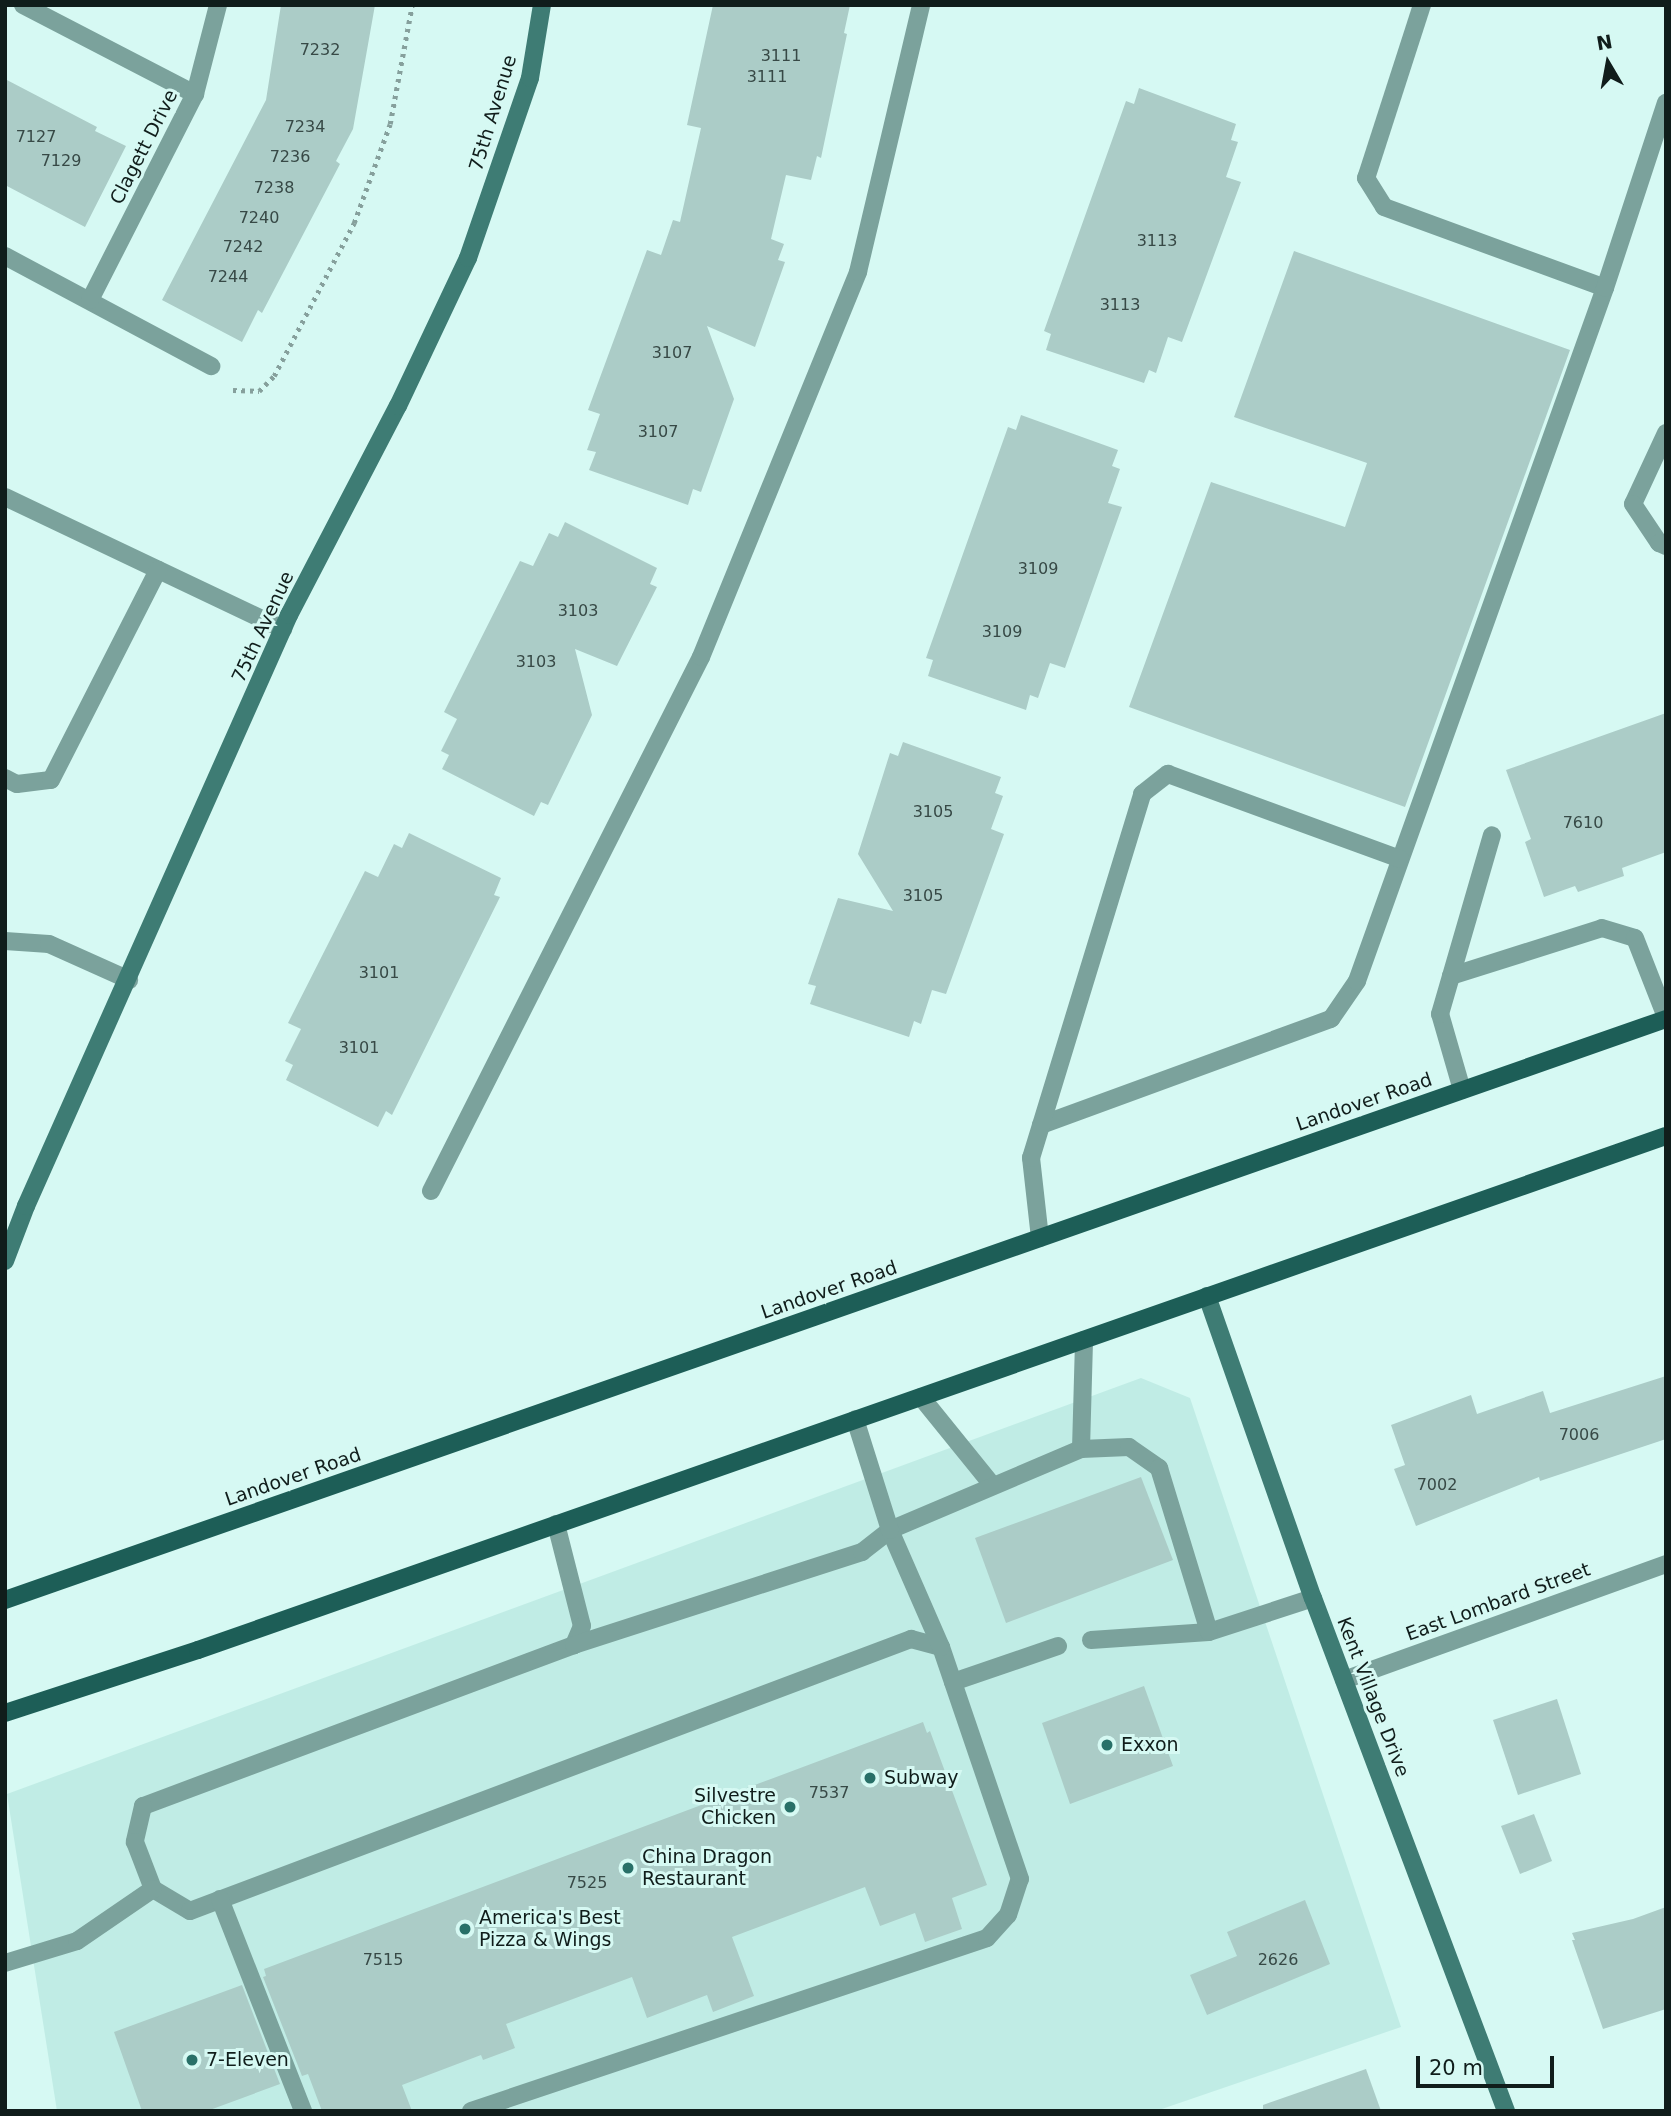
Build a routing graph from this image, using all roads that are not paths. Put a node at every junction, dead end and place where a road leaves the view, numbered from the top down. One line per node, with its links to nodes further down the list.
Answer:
1 (23, 5): 6 (street)
2 (218, 5): 6 (street, Clagett Drive)
3 (542, 5): 16 (street, 75th Avenue)
4 (921, 5): 27 (street)
5 (1422, 5): 9 (street)
6 (195, 94): 10 (street, Clagett Drive)
7 (1666, 103): 9 (street)
8 (5, 257): 10 (street)
9 (1605, 288): 19 (street)
10 (90, 300): 11 (street)
11 (211, 366)
12 (1666, 433): 14 (street)
13 (5, 497): 15 (street)
14 (1666, 546)
15 (158, 570): 16 (street); 17 (street)
16 (283, 629): 22 (street, 75th Avenue)
17 (5, 778)
18 (1493, 835): 21 (street)
19 (1400, 859): 25 (street); 25 (street)
20 (5, 941): 22 (street)
21 (1451, 976): 23 (street); 24 (street)
22 (129, 980): 29 (street, 75th Avenue)
23 (1666, 1018): 24 (main road, Landover Road)
24 (1462, 1090): 28 (main road, Landover Road)
25 (1041, 1125): 28 (street)
26 (1666, 1136): 30 (main road)
27 (431, 1191)
28 (1040, 1238): 40 (main road, Landover Road)
29 (5, 1261)
30 (1207, 1296): 31 (main road); 39 (street, Kent Village Drive)
31 (1084, 1340): 32 (main road); 34 (street)
32 (921, 1397): 33 (main road); 35 (street)
33 (855, 1419): 36 (main road); 37 (street)
34 (1081, 1449): 35 (street); 41 (street)
35 (993, 1486): 37 (street)
36 (556, 1524): 43 (street); 48 (main road)
37 (890, 1530): 43 (street); 45 (street)
38 (1666, 1564): 46 (street, East Lombard Street)
39 (1313, 1598): 41 (street); 46 (street, Kent Village Drive)
40 (5, 1600)
41 (1209, 1632): 42 (street)
42 (1091, 1640)
43 (574, 1645): 49 (street)
44 (1058, 1646): 47 (street)
45 (941, 1647): 47 (street); 50 (street)
46 (1344, 1680): 54 (street, Kent Village Drive)
47 (953, 1682): 53 (street)
48 (5, 1713)
49 (153, 1889): 50 (street); 51 (street)
50 (220, 1899): 52 (street)
51 (5, 1962)
52 (303, 2111)
53 (471, 2111)
54 (1506, 2111)

